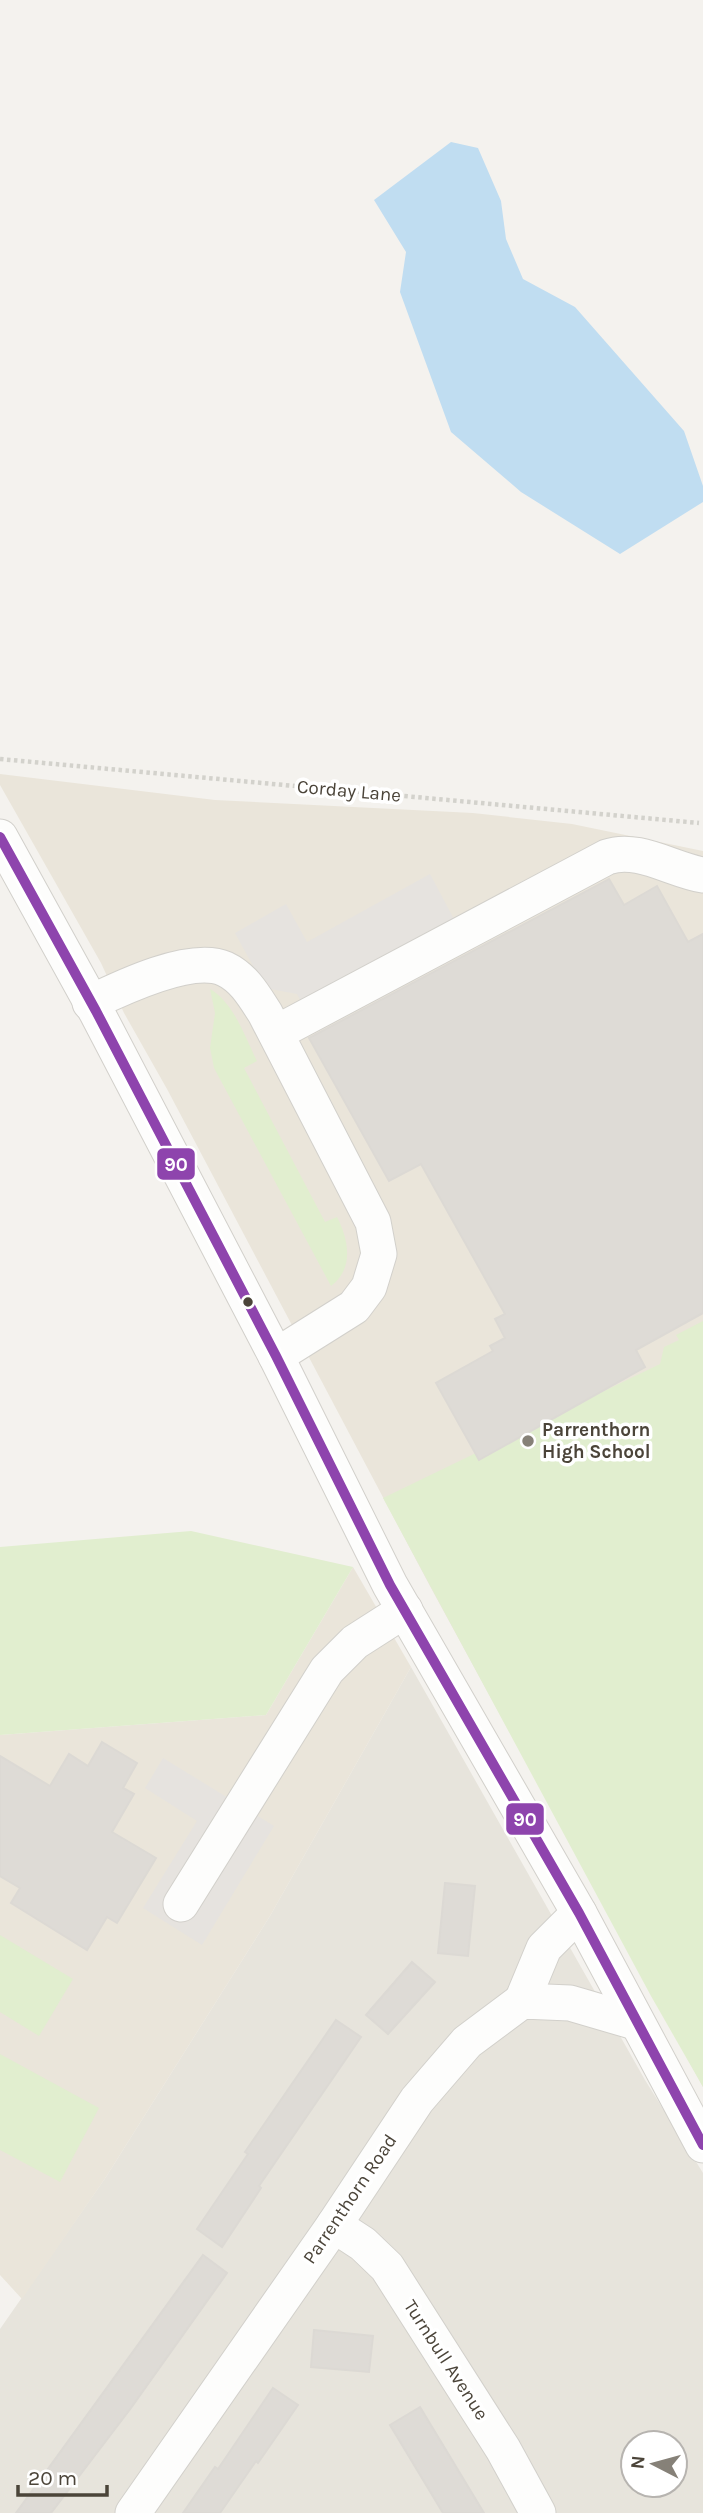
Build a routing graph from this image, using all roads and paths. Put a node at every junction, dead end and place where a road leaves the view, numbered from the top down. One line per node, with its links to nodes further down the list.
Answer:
1 (0, 759): 2 (path, Corday Lane)
2 (699, 823)
3 (0, 837): 5 (street)
4 (703, 875): 6 (street)
5 (90, 1003): 6 (street); 7 (street)
6 (275, 1033): 7 (street)
7 (276, 1356): 8 (street)
8 (405, 1610): 9 (street); 10 (street)
9 (181, 1903)
10 (579, 1913): 11 (street); 12 (street)
11 (523, 2001): 12 (street); 14 (street, Parrenthorn Road)
12 (635, 2022): 13 (street)
13 (703, 2145)
14 (334, 2225): 15 (street, Parrenthorn Road); 16 (street, Turnbull Avenue)
15 (133, 2513)
16 (538, 2513)

